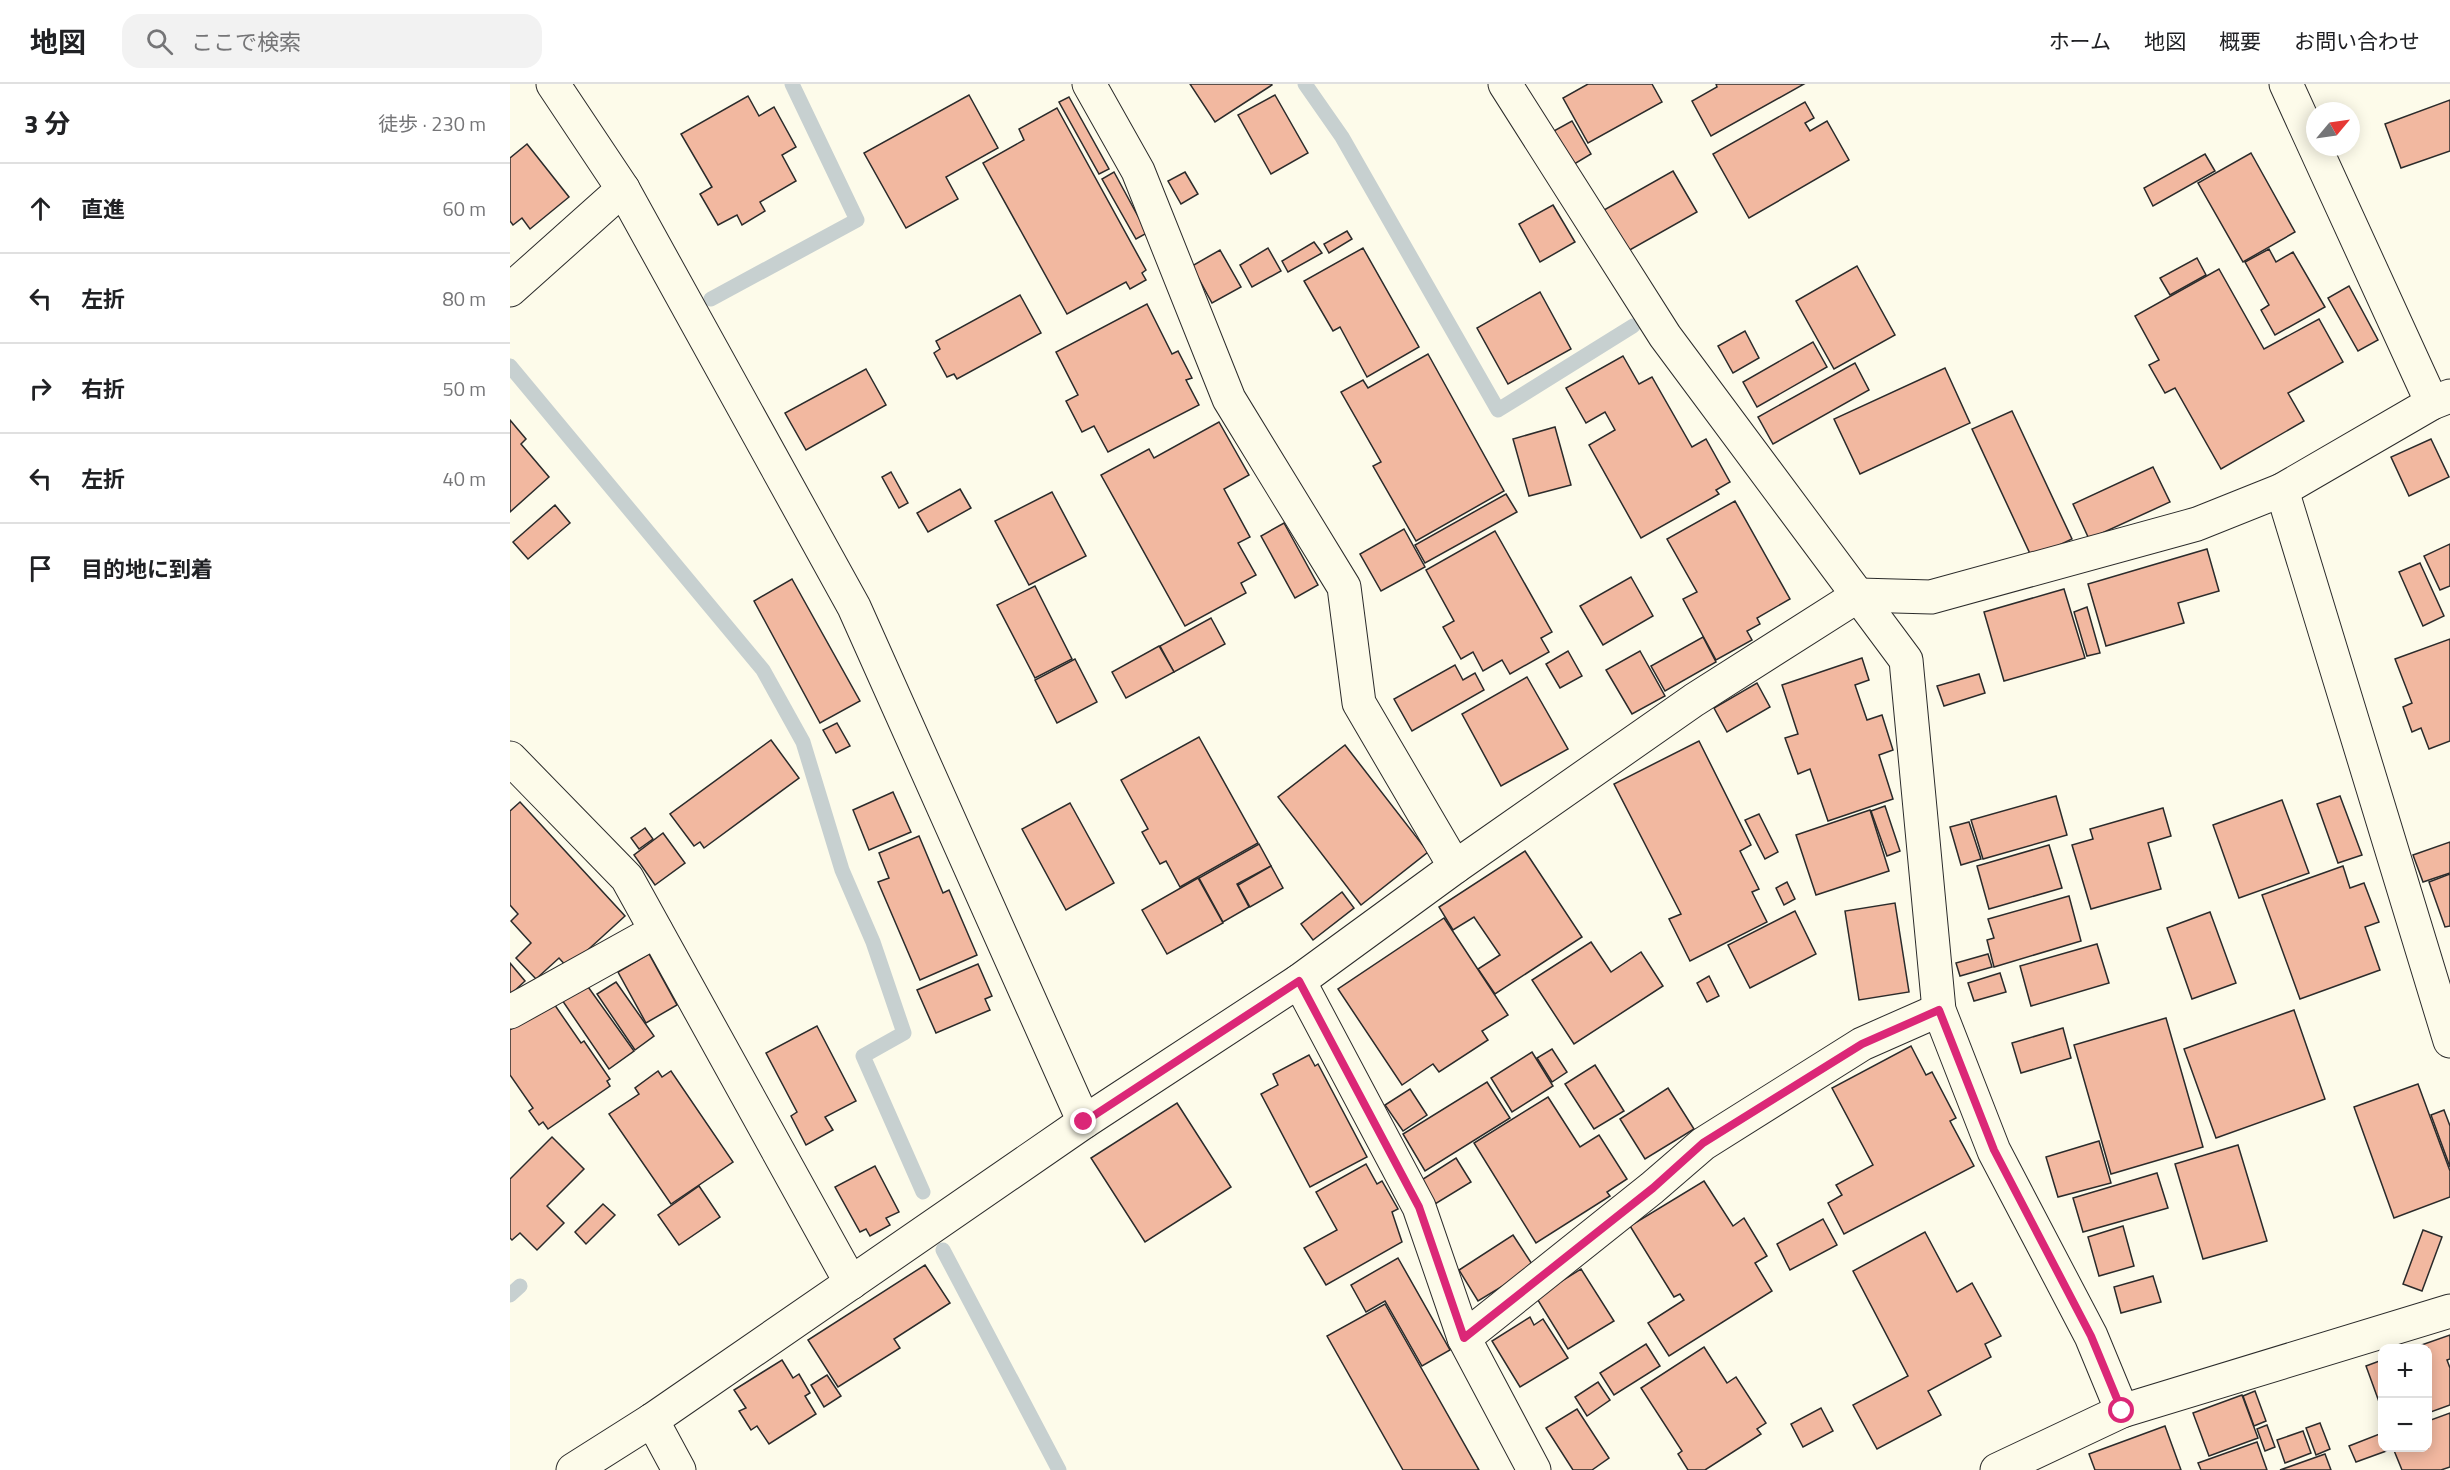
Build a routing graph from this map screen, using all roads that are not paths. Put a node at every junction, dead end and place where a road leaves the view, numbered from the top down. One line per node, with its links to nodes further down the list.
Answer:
1 (553, 84): 5 (street)
2 (1089, 84): 11 (street)
3 (1504, 84): 9 (street)
4 (2286, 84): 7 (street)
5 (623, 189): 6 (street); 17 (street)
6 (510, 290)
7 (2441, 400): 8 (street)
8 (2282, 490): 9 (street); 16 (street)
9 (1859, 595): 11 (street); 14 (street)
10 (510, 758): 12 (street)
11 (1455, 867): 13 (street)
12 (656, 931): 15 (street); 18 (street)
13 (1299, 981): 17 (street); 20 (street)
14 (1939, 1010): 20 (street); 21 (street)
15 (510, 1012)
16 (2450, 1041)
17 (1084, 1122): 18 (street)
18 (851, 1283): 22 (street)
19 (2447, 1306): 21 (street)
20 (1464, 1338): 26 (street)
21 (2122, 1411): 23 (street)
22 (652, 1420): 24 (street); 25 (street)
23 (2029, 1463): 27 (street)
24 (573, 1470)
25 (679, 1470)
26 (1534, 1470)
27 (1996, 1470)

